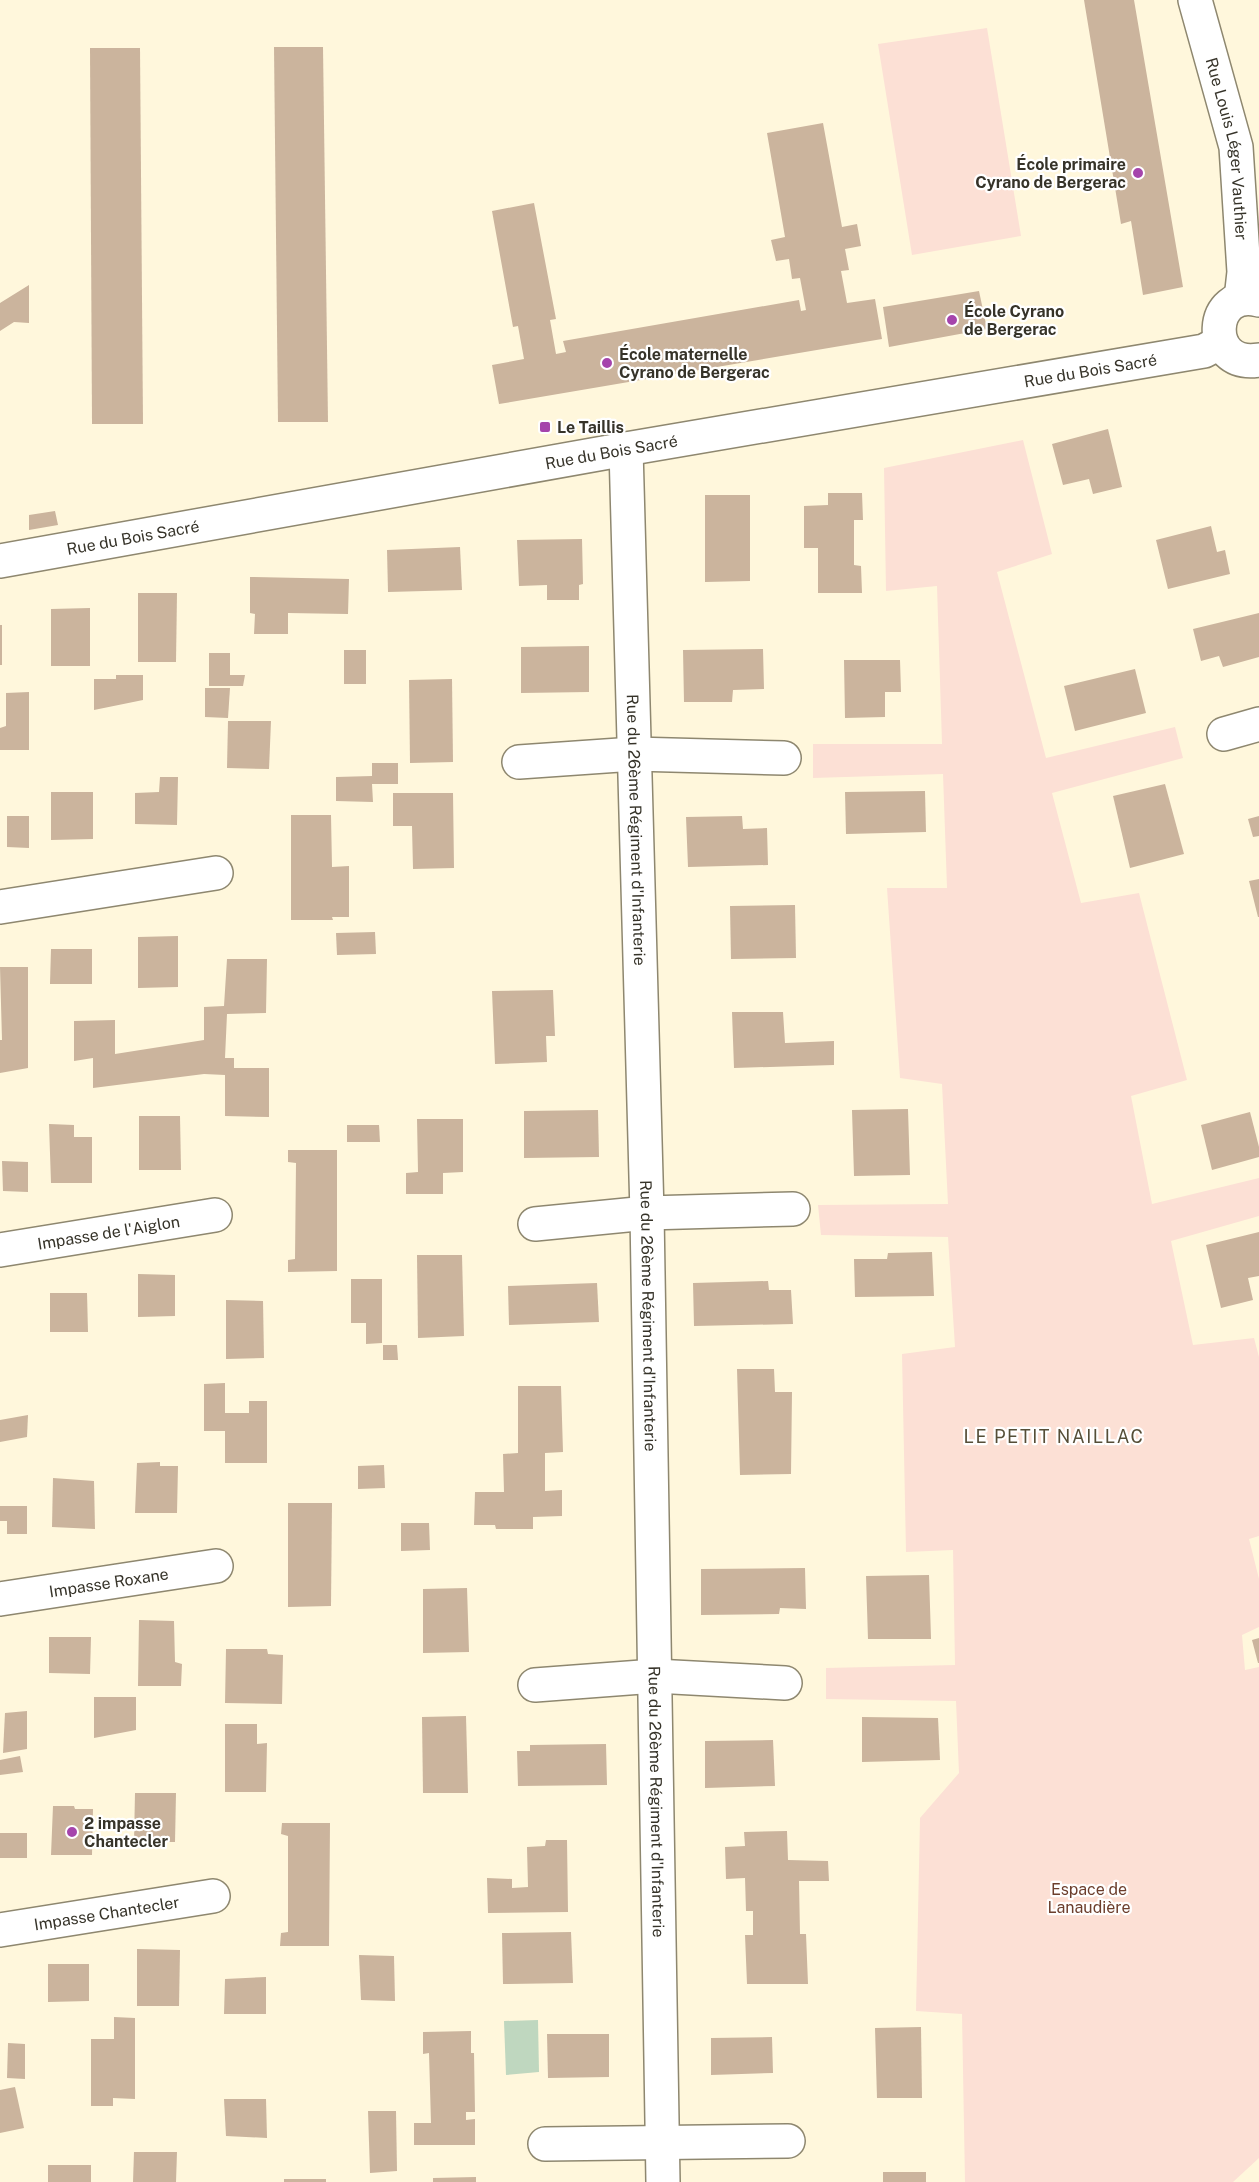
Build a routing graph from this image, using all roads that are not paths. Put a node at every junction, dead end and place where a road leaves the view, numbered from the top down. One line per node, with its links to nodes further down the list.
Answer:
1 (1195, 0): 2 (street, Rue Louis Léger Vauthier)
2 (1250, 299): 3 (street)
3 (1221, 342): 4 (street); 5 (street, Rue du Bois Sacré)
4 (1259, 361)
5 (626, 449): 6 (street, Rue du Bois Sacré); 9 (street, Rue du 26ème Régiment d'Infanterie)
6 (0, 561)
7 (1259, 724): 8 (street)
8 (1224, 734)
9 (634, 754): 10 (street); 11 (street); 15 (street, Rue du 26ème Régiment d'Infanterie)
10 (784, 758)
11 (519, 762)
12 (216, 873): 13 (street)
13 (0, 907)
14 (793, 1209): 15 (street)
15 (647, 1213): 17 (street); 21 (street, Rue du 26ème Régiment d'Infanterie)
16 (215, 1215): 18 (street, Impasse de l'Aiglon)
17 (534, 1224)
18 (0, 1250)
19 (216, 1566): 20 (street, Impasse Roxane)
20 (0, 1599)
21 (655, 1676): 22 (street); 23 (street); 27 (street, Rue du 26ème Régiment d'Infanterie)
22 (785, 1683)
23 (536, 1685)
24 (213, 1896): 25 (street, Impasse Chantecler)
25 (0, 1930)
26 (788, 2141): 27 (street)
27 (662, 2143): 28 (street); 29 (street, Rue du 26ème Régiment d'Infanterie)
28 (545, 2144)
29 (663, 2182)

